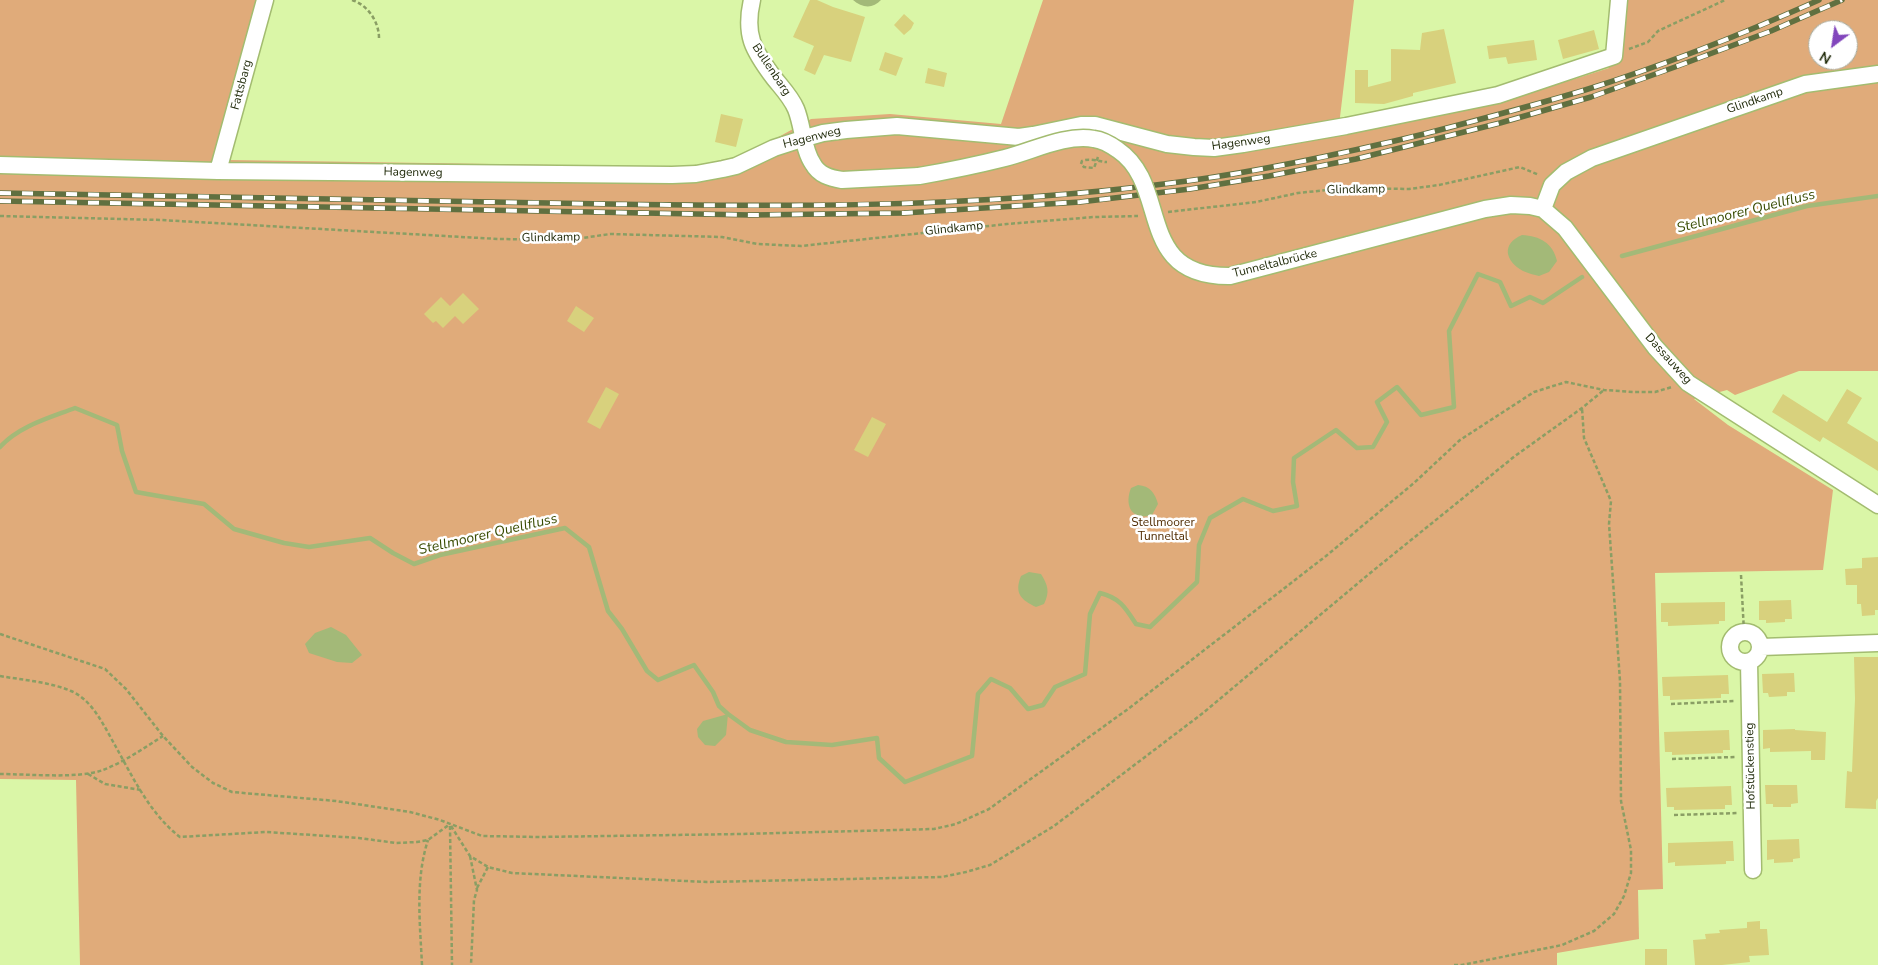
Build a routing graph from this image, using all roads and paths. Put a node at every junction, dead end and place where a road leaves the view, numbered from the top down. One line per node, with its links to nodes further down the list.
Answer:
1 (265, 0): 13 (street, Fattsbarg)
2 (352, 0): 6 (path)
3 (752, 0): 9 (street, Bullenbarg)
4 (1619, 0): 7 (street)
5 (1725, 0): 7 (path)
6 (380, 38)
7 (1614, 56): 9 (street, Hagenweg)
8 (1878, 74): 14 (street, Glindkamp)
9 (805, 138): 13 (street, Hagenweg); 15 (street, Tunneltalbrücke, bridge)
10 (1098, 156): 11 (path)
11 (1092, 160)
12 (0, 166): 13 (street, Hagenweg)
13 (218, 171)
14 (1552, 185): 15 (street, Glindkamp); 16 (path, Glindkamp)
15 (1543, 209): 19 (street, Dassauweg)
16 (1168, 212)
17 (0, 216): 18 (path, Glindkamp)
18 (1139, 216)
19 (1688, 383): 20 (path); 22 (street, Dassauweg)
20 (1604, 390): 21 (path); 41 (path)
21 (1582, 408): 44 (path); 50 (path)
22 (1878, 505)
23 (1741, 575): 24 (path)
24 (1744, 632): 27 (street); 28 (street)
25 (0, 634): 32 (path)
26 (1878, 643): 27 (street)
27 (1761, 647): 28 (street)
28 (1749, 662): 30 (street, Hofstückenstieg)
29 (0, 676): 35 (path)
30 (1750, 700): 31 (path); 33 (street, Hofstückenstieg)
31 (1671, 704)
32 (163, 736): 35 (path); 41 (path)
33 (1750, 757): 34 (path); 39 (street, Hofstückenstieg)
34 (1672, 759)
35 (123, 760): 36 (path); 38 (path)
36 (87, 773): 37 (path); 38 (path)
37 (0, 774)
38 (141, 790): 42 (path)
39 (1752, 812): 40 (path); 45 (street, Hofstückenstieg)
40 (1674, 815)
41 (450, 824): 42 (path); 43 (path); 48 (path)
42 (428, 840): 47 (path)
43 (470, 856): 44 (path); 46 (path)
44 (488, 868): 46 (path)
45 (1753, 870)
46 (477, 890): 49 (path)
47 (422, 965)
48 (452, 965)
49 (471, 965)
50 (1454, 965)

